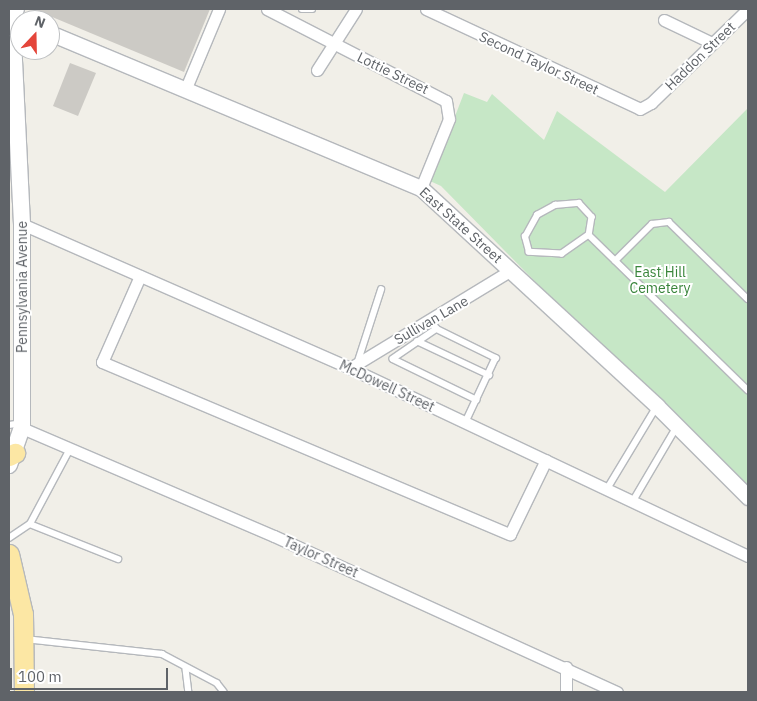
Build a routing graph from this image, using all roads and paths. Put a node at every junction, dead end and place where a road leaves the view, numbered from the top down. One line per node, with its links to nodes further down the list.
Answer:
1 (219, 9): 15 (street)
2 (267, 9): 8 (street, Lottie Street)
3 (302, 9): 4 (lane)
4 (312, 9)
5 (356, 9): 11 (street)
6 (426, 9): 16 (street, Second Taylor Street)
7 (748, 9): 12 (street, Haddon Street)
8 (286, 13): 11 (street, Lottie Street)
9 (664, 20): 12 (street)
10 (60, 37): 15 (street, East State Street)
11 (332, 42): 14 (street); 18 (street, Lottie Street)
12 (712, 43): 16 (street, Haddon Street)
13 (14, 60): 17 (main road, Pennsylvania Avenue)
14 (317, 70)
15 (186, 88): 18 (street, East State Street)
16 (651, 104)
17 (13, 115): 19 (main road, Pennsylvania Avenue)
18 (421, 188): 22 (street, East State Street)
19 (22, 224): 23 (street, McDowell Street); 34 (main road, Pennsylvania Avenue)
20 (589, 235): 20 (lane); 21 (lane)
21 (615, 261): 25 (lane); 30 (lane)
22 (511, 270): 26 (street, Sullivan Lane); 32 (street, East State Street)
23 (140, 276): 28 (street, McDowell Street); 38 (street)
24 (381, 290): 28 (lane)
25 (748, 299)
26 (434, 325): 27 (lane); 28 (street, Sullivan Lane); 29 (lane)
27 (417, 341): 29 (lane); 31 (lane)
28 (354, 366): 33 (street, McDowell Street)
29 (489, 375): 31 (lane)
30 (748, 390)
31 (477, 400): 33 (lane)
32 (657, 406): 35 (street, East State Street); 39 (lane)
33 (466, 422): 38 (street, McDowell Street)
34 (17, 425): 36 (street, Taylor Street); 37 (main road, Pennsylvania Avenue)
35 (677, 427): 40 (street, East State Street); 41 (lane)
36 (70, 449): 42 (lane); 48 (street, Taylor Street)
37 (11, 458)
38 (546, 460): 39 (street, McDowell Street)
39 (607, 489): 41 (street, McDowell Street)
40 (748, 497)
41 (633, 501): 45 (street, McDowell Street)
42 (30, 524): 43 (lane); 46 (lane)
43 (9, 538)
44 (9, 554): 47 (highway)
45 (748, 556)
46 (118, 559)
47 (23, 639): 49 (lane); 50 (highway)
48 (566, 668): 53 (street); 54 (street, Taylor Street)
49 (186, 669): 51 (lane); 52 (lane)
50 (24, 692)
51 (189, 692)
52 (224, 692)
53 (566, 692)
54 (617, 692)

